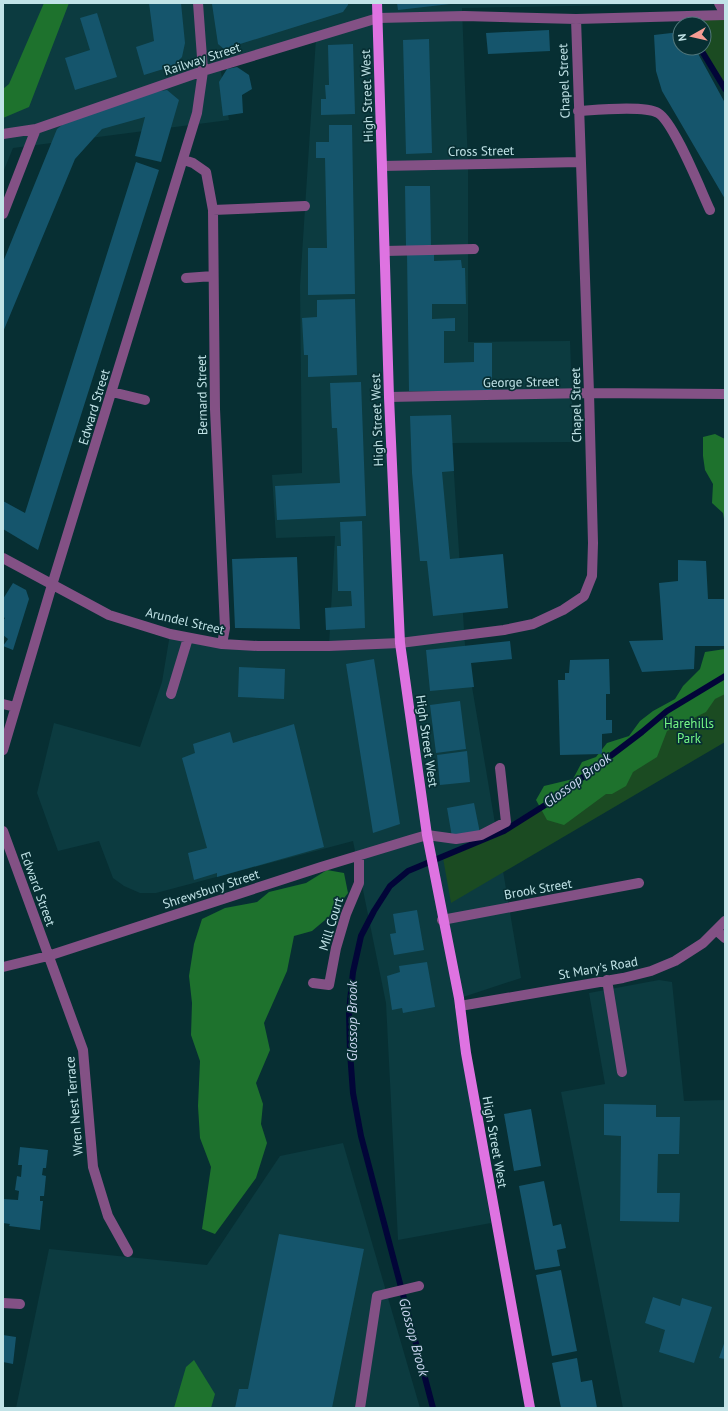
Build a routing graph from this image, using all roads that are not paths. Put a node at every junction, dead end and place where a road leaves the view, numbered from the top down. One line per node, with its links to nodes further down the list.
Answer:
1 (198, 3): 7 (street, Edward Street)
2 (377, 3): 5 (main road, High Street West)
3 (718, 3): 4 (street)
4 (725, 14): 6 (street, Railway Street)
5 (378, 18): 6 (street, Railway Street); 7 (street, Railway Street); 13 (main road, High Street West)
6 (576, 19): 8 (street, Chapel Street)
7 (204, 71): 9 (street, Railway Street); 11 (street, Edward Street)
8 (578, 111): 12 (street, Chapel Street); 16 (street)
9 (36, 129): 10 (street, Railway Street); 17 (street)
10 (3, 134)
11 (184, 160): 15 (street, Bernard Street); 22 (street, Edward Street)
12 (580, 162): 13 (street, Cross Street); 23 (street, Chapel Street)
13 (382, 166): 19 (main road, High Street West)
14 (305, 206): 15 (street)
15 (213, 210): 20 (street, Bernard Street)
16 (710, 210)
17 (3, 214)
18 (474, 249): 19 (street)
19 (384, 251): 25 (main road, High Street West)
20 (213, 276): 21 (street); 31 (street, Bernard Street)
21 (186, 278)
22 (112, 392): 26 (street); 28 (street, Edward Street)
23 (589, 393): 24 (street, George Street); 25 (street, George Street); 30 (street, Chapel Street)
24 (725, 394)
25 (389, 397): 30 (main road, High Street West)
26 (145, 400)
27 (3, 558): 28 (street, Arundel Street)
28 (52, 585): 29 (street, Arundel Street); 34 (street, Edward Street)
29 (188, 638): 31 (street, Arundel Street); 32 (street)
30 (400, 643): 31 (street, Arundel Street); 38 (main road, High Street West)
31 (222, 644)
32 (171, 694)
33 (3, 704): 34 (street)
34 (15, 707): 35 (street, Edward Street)
35 (3, 750)
36 (500, 768): 38 (street)
37 (3, 831): 45 (street, Edward Street)
38 (426, 835): 39 (street, Shrewsbury Street); 41 (main road, High Street West)
39 (359, 856): 45 (street, Shrewsbury Street); 48 (street, Mill Court)
40 (640, 883): 41 (street, Brook Street)
41 (442, 920): 49 (main road, High Street West)
42 (725, 921): 43 (street, St Mary's Road)
43 (716, 930): 44 (street); 47 (street, St Mary's Road)
44 (725, 938)
45 (48, 956): 46 (street, Shrewsbury Street); 51 (street, Wren Nest Terrace)
46 (3, 967)
47 (607, 980): 49 (street, St Mary's Road); 50 (street)
48 (313, 983)
49 (460, 1006): 56 (main road, High Street West)
50 (622, 1072)
51 (128, 1252)
52 (419, 1286): 55 (street)
53 (3, 1302): 54 (street)
54 (20, 1304)
55 (360, 1408)
56 (530, 1408)

